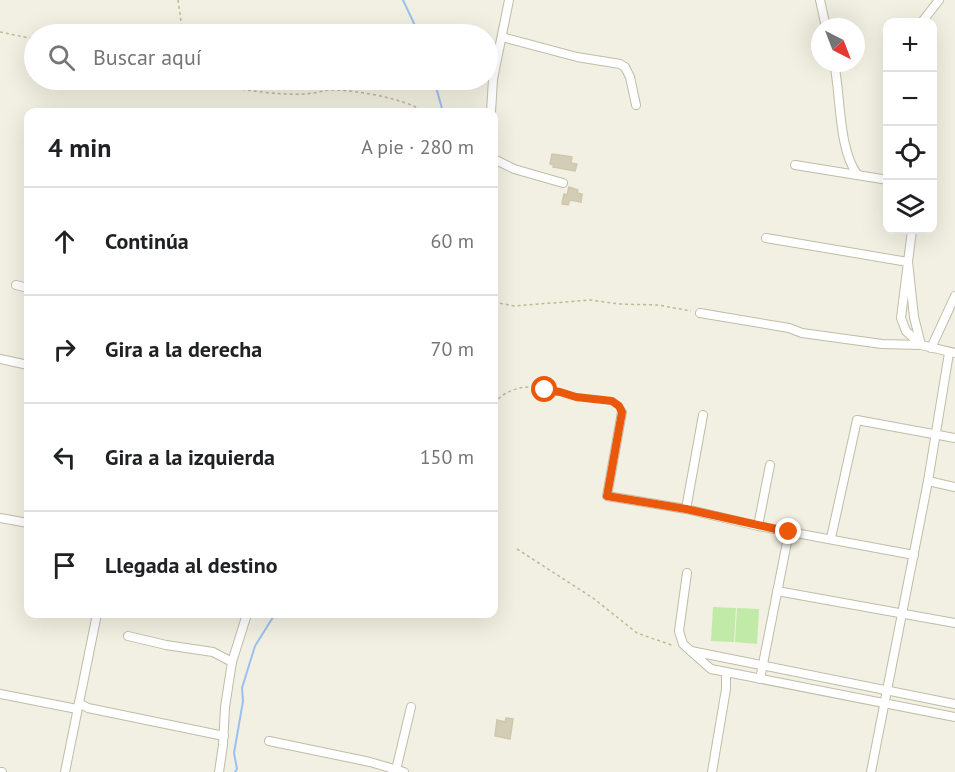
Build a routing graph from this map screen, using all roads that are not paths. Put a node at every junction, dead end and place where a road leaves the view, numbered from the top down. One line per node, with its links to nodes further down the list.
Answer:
1 (509, 0): 6 (street)
2 (820, 0): 4 (street)
3 (939, 0): 5 (street)
4 (824, 18)
5 (925, 18)
6 (502, 37): 7 (street); 10 (street)
7 (498, 56)
8 (836, 72): 14 (street)
9 (492, 90): 11 (street)
10 (636, 105)
11 (491, 108)
12 (498, 161): 16 (street)
13 (795, 165): 14 (street)
14 (857, 174): 15 (street)
15 (883, 179)
16 (563, 183)
17 (912, 234): 19 (street)
18 (766, 238): 19 (street)
19 (908, 262): 24 (street); 24 (street)
20 (16, 285): 21 (street)
21 (24, 287)
22 (955, 296): 25 (street)
23 (700, 314): 24 (street)
24 (921, 345): 25 (street)
25 (932, 348): 26 (street)
26 (952, 353): 31 (street)
27 (0, 359): 28 (street)
28 (24, 364)
29 (622, 412): 36 (street)
30 (703, 414): 36 (street)
31 (936, 434): 32 (street); 34 (street); 41 (street)
32 (955, 438)
33 (770, 465): 39 (street)
34 (928, 481): 35 (street); 42 (street)
35 (955, 486)
36 (686, 509): 39 (street)
37 (0, 518): 38 (street)
38 (24, 522)
39 (758, 526): 40 (street)
40 (789, 532): 41 (street); 44 (street)
41 (831, 538): 42 (street)
42 (914, 555): 45 (street)
43 (687, 573): 50 (street)
44 (777, 591): 45 (street); 52 (street)
45 (903, 612): 48 (street); 55 (street)
46 (96, 618): 59 (street)
47 (247, 618): 51 (street)
48 (955, 623)
49 (128, 636): 51 (street)
50 (690, 651): 52 (street); 53 (street)
51 (232, 662): 62 (street)
52 (763, 665): 54 (street); 55 (street)
53 (726, 674): 54 (street); 67 (street)
54 (760, 679): 57 (street)
55 (888, 691): 57 (street); 58 (street)
56 (0, 694): 59 (street)
57 (884, 704): 61 (street); 68 (street)
58 (955, 704)
59 (78, 706): 62 (street); 65 (street)
60 (411, 707): 64 (street)
61 (955, 717)
62 (224, 736): 66 (street)
63 (269, 741): 64 (street)
64 (400, 771)
65 (65, 772)
66 (219, 772)
67 (712, 772)
68 (871, 772)

